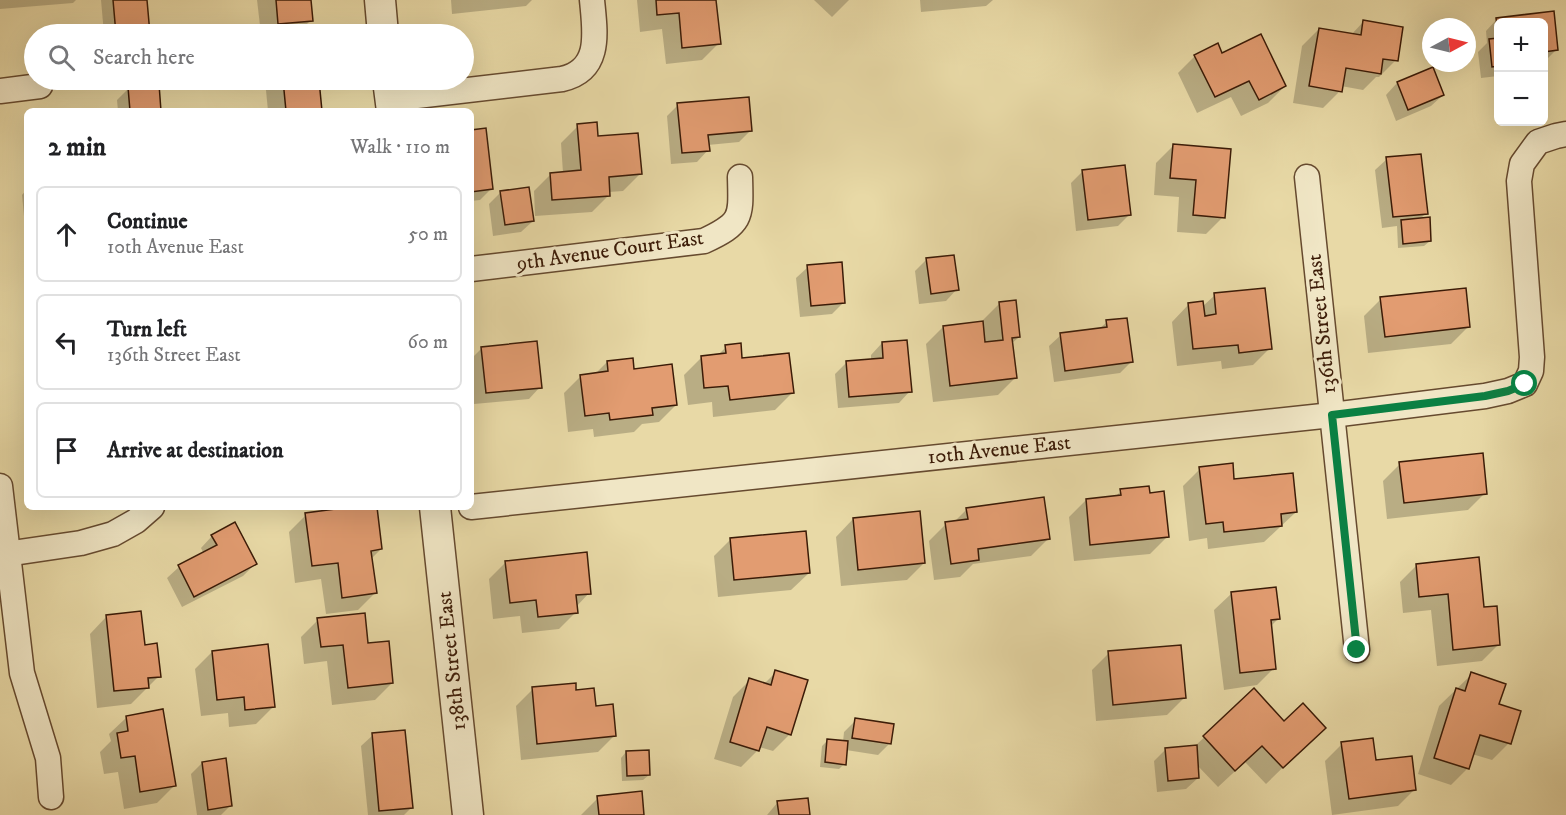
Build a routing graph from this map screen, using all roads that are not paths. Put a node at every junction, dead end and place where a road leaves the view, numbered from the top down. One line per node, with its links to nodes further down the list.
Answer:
1 (380, 0): 3 (street)
2 (592, 0): 4 (street)
3 (383, 24)
4 (474, 88)
5 (24, 89): 7 (street)
6 (451, 90): 8 (street)
7 (0, 92)
8 (390, 96)
9 (1566, 134): 13 (street, 10th Avenue East)
10 (740, 177): 12 (street, 9th Avenue Court East)
11 (1307, 177): 13 (street, 136th Street East)
12 (474, 269)
13 (1332, 415): 15 (street, 10th Avenue East); 19 (street, 136th Street East)
14 (0, 486): 18 (street)
15 (474, 506)
16 (149, 510): 18 (street)
17 (436, 510): 21 (street, 138th Street East)
18 (4, 554): 20 (street)
19 (1357, 650)
20 (51, 797)
21 (468, 815)

